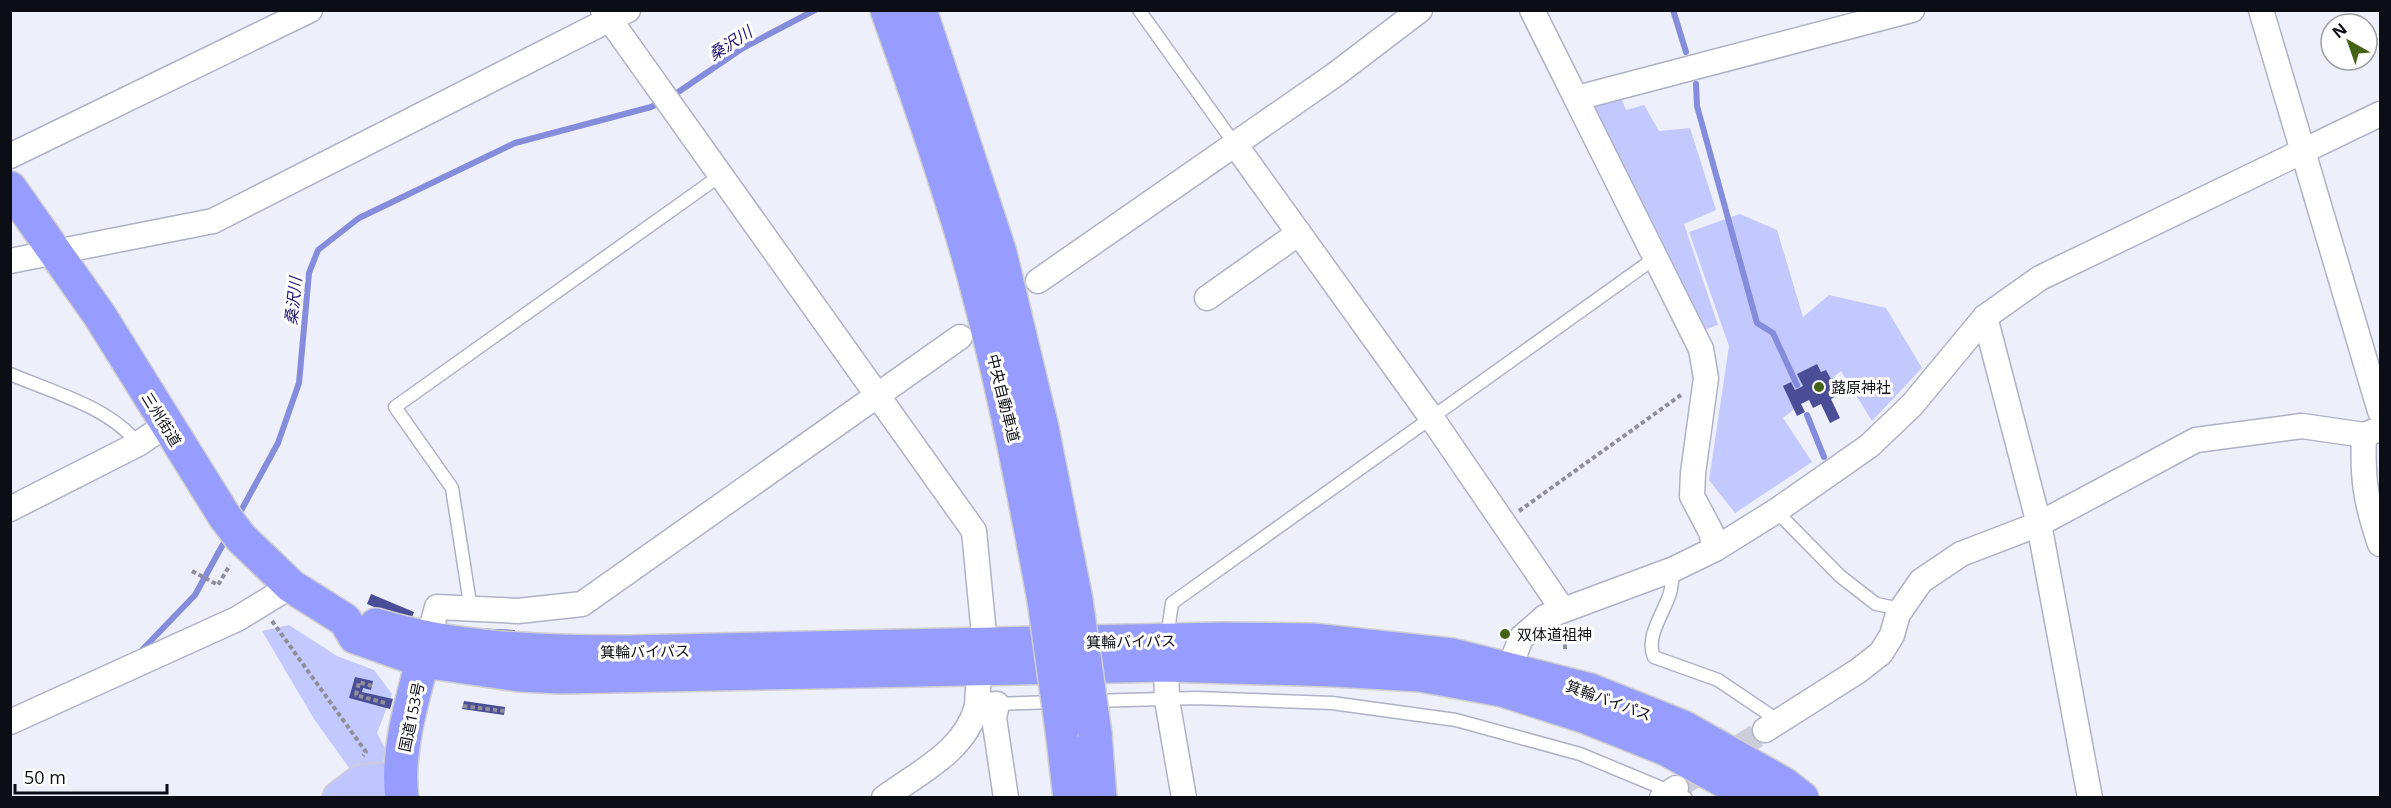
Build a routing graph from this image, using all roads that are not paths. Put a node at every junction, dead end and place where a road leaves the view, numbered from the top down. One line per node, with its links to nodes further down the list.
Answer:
1 (310, 10): 14 (street)
2 (887, 10): 55 (highway, 中央自動車道, bridge)
3 (920, 10): 56 (highway, 中央自動車道, bridge)
4 (1139, 10): 12 (lane)
5 (1420, 10): 12 (street)
6 (1532, 10): 10 (street)
7 (1912, 10): 10 (street)
8 (2261, 10): 13 (street)
9 (614, 14): 15 (street); 18 (street)
10 (1577, 98): 19 (street)
11 (2380, 114): 13 (street)
12 (1234, 143): 17 (street); 21 (street)
13 (2303, 150): 23 (street); 27 (street)
14 (10, 156)
15 (721, 175): 26 (street); 40 (lane)
16 (10, 188): 18 (highway, 三州街道)
17 (1299, 233): 22 (street); 28 (street)
18 (56, 251): 20 (street); 29 (highway, 三州街道)
19 (1655, 258): 28 (lane); 36 (street)
20 (10, 261)
21 (1038, 281)
22 (1207, 298)
23 (1985, 317): 33 (street); 34 (street)
24 (960, 337): 26 (street)
25 (10, 374): 31 (lane)
26 (877, 395): 40 (street); 44 (street)
27 (2380, 411)
28 (1431, 417): 41 (street); 43 (lane)
29 (166, 425): 31 (street); 38 (highway, 三州街道)
30 (2372, 432): 34 (street); 35 (street)
31 (138, 444): 32 (street)
32 (10, 508)
33 (1776, 511): 36 (street); 39 (lane)
34 (2039, 524): 39 (street); 60 (street)
35 (2380, 544)
36 (1715, 549): 37 (street)
37 (1674, 569): 41 (street); 49 (lane)
38 (291, 586): 42 (highway, 三州街道); 48 (street)
39 (1901, 609): 49 (street)
40 (471, 610): 42 (street)
41 (1563, 610): 45 (street)
42 (426, 649): 44 (highway, 箕輪バイパス); 50 (highway, 国道153号)
43 (1166, 653): 44 (highway, 箕輪バイパス); 45 (highway, 箕輪バイパス); 46 (street); 58 (highway, 箕輪バイパス)
44 (982, 658): 47 (street)
45 (1509, 669): 59 (highway, 箕輪バイパス)
46 (1167, 700): 47 (lane); 51 (lane); 57 (street)
47 (987, 705): 53 (street); 54 (street)
48 (10, 722)
49 (1772, 726)
50 (401, 788): 52 (main road)
51 (1674, 794)
52 (339, 798)
53 (884, 798)
54 (1006, 798)
55 (1070, 798)
56 (1100, 798)
57 (1184, 798)
58 (1755, 798)
59 (1802, 798)
60 (2090, 798)

